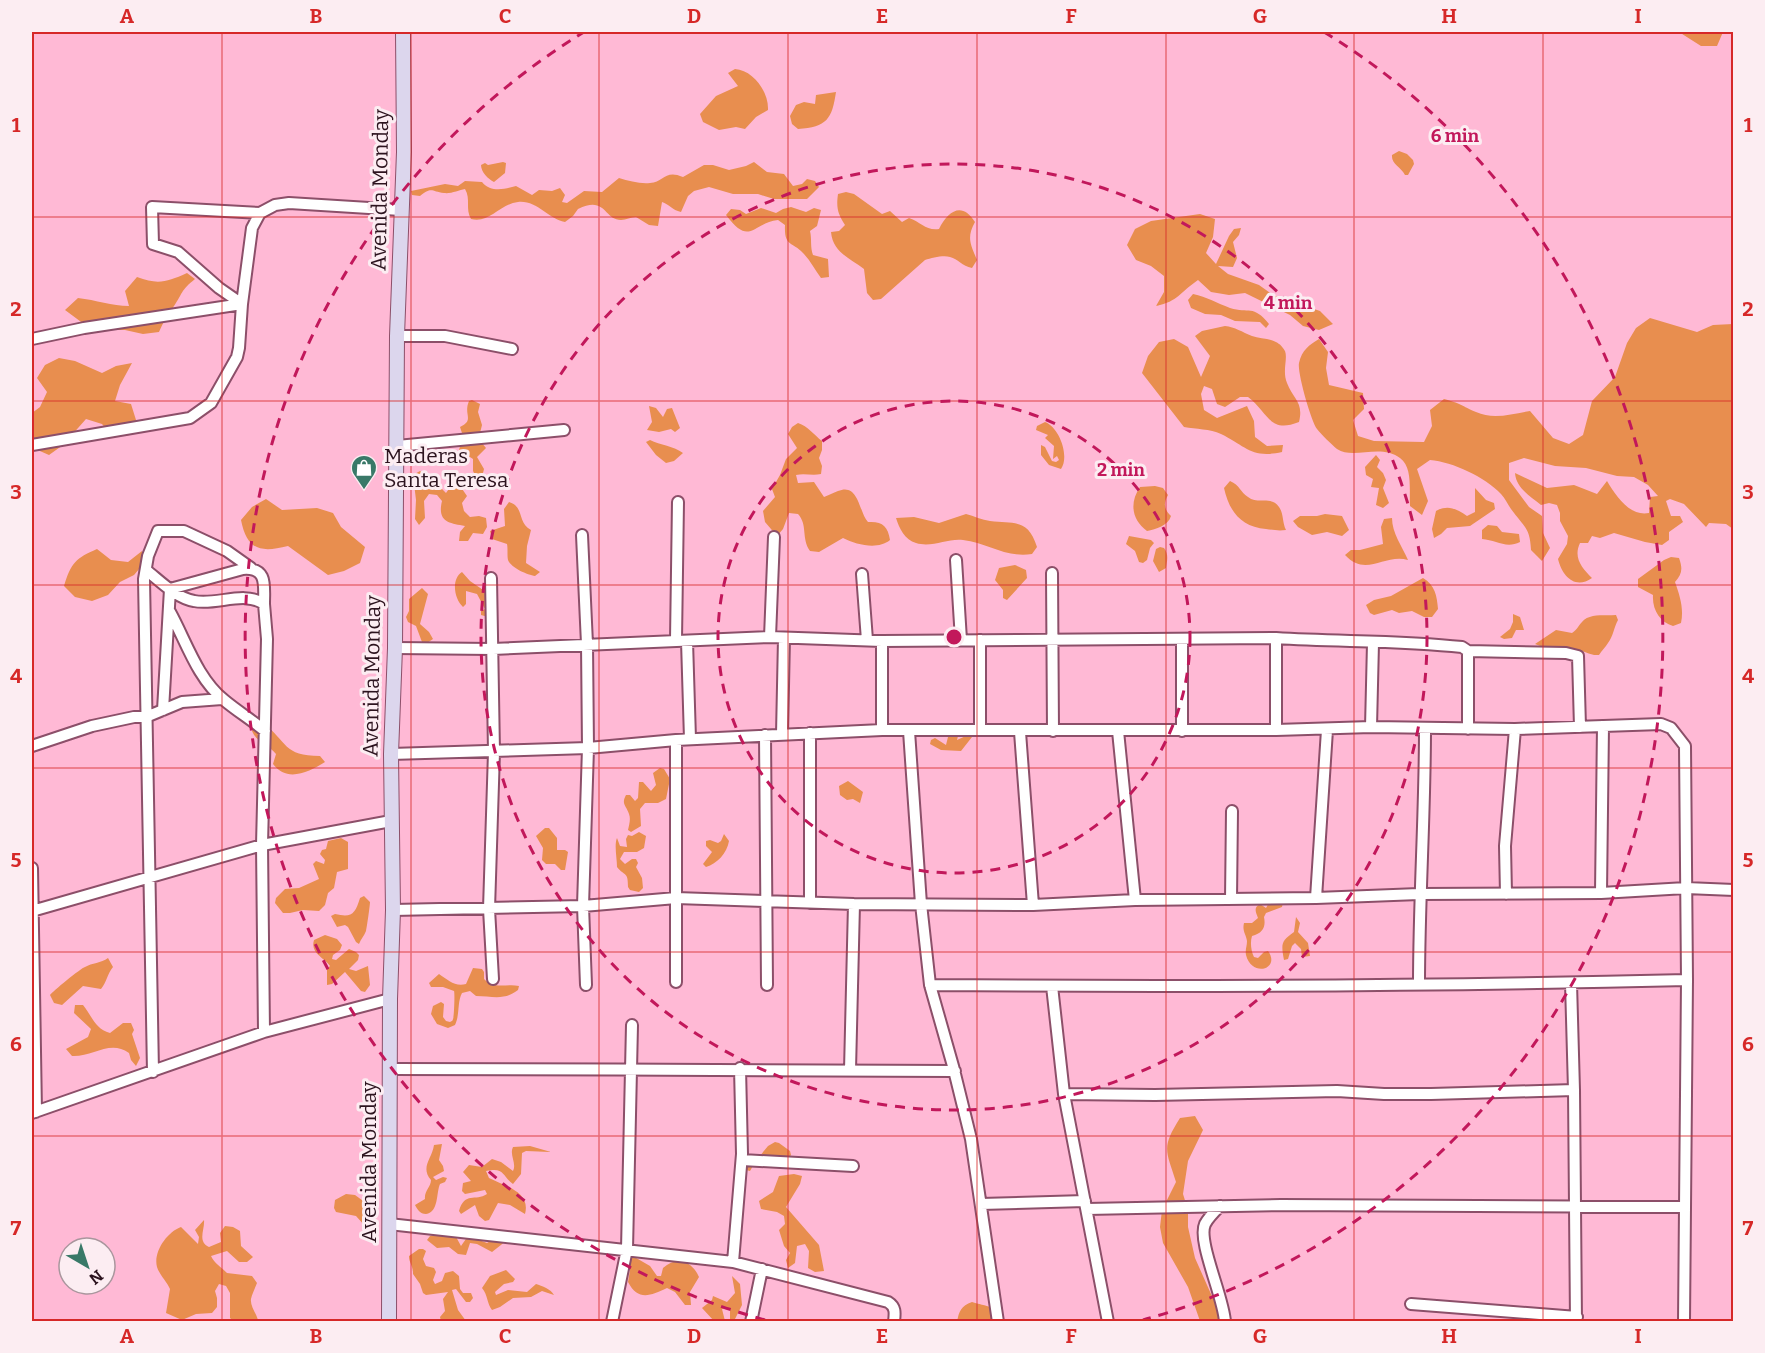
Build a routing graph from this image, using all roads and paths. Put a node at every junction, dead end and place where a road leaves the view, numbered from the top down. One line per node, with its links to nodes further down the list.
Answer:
1 (403, 32): 2 (main road, Avenida Monday)
2 (401, 210): 3 (street); 5 (main road, Avenida Monday)
3 (260, 213): 4 (street); 4 (street)
4 (242, 304): 6 (street); 9 (street)
5 (397, 336): 7 (street); 10 (main road, Avenida Monday)
6 (32, 339)
7 (512, 349)
8 (564, 430): 10 (street)
9 (32, 445)
10 (397, 446): 35 (main road, Avenida Monday)
11 (678, 502): 28 (street)
12 (582, 535): 34 (street)
13 (774, 537): 23 (street)
14 (956, 560): 30 (street)
15 (251, 568): 16 (street); 20 (street); 21 (street)
16 (146, 570): 20 (street); 40 (street)
17 (1052, 573): 26 (street)
18 (862, 574): 29 (street)
19 (491, 578): 36 (street)
20 (170, 589): 21 (street); 22 (street)
21 (264, 604): 52 (street)
22 (170, 610): 38 (street); 39 (street)
23 (770, 637): 24 (street); 28 (street)
24 (784, 638): 29 (street); 58 (street)
25 (1276, 638): 27 (street); 33 (street); 50 (street)
26 (1053, 639): 27 (street); 31 (street); 49 (street)
27 (1182, 639): 55 (street)
28 (682, 640): 34 (street); 60 (street)
29 (867, 640): 32 (street)
30 (961, 640): 31 (street); 32 (street)
31 (980, 640): 44 (street)
32 (882, 641): 48 (street)
33 (1373, 643): 37 (street); 43 (street)
34 (587, 644): 36 (street); 63 (street)
35 (395, 648): 36 (street); 65 (main road, Avenida Monday)
36 (493, 649): 64 (street)
37 (1468, 651): 42 (street); 46 (street)
38 (222, 699): 39 (street); 52 (street)
39 (163, 710): 40 (street)
40 (146, 717): 62 (street); 70 (street)
41 (1604, 726): 42 (street); 71 (street); 73 (street)
42 (1580, 727): 47 (street)
43 (1371, 728): 45 (street); 51 (street)
44 (981, 729): 53 (street); 56 (street)
45 (1425, 729): 46 (street); 74 (street)
46 (1468, 729): 47 (street)
47 (1515, 729): 75 (street)
48 (882, 730): 53 (street); 57 (street)
49 (1053, 730): 54 (street); 56 (street)
50 (1276, 730): 51 (street); 55 (street)
51 (1327, 730): 77 (street)
52 (265, 731): 68 (street)
53 (909, 731): 83 (street)
54 (1118, 731): 55 (street); 79 (street)
55 (1182, 731)
56 (1020, 732): 84 (street)
57 (810, 733): 58 (street); 81 (street)
58 (782, 734): 59 (street)
59 (765, 735): 60 (street); 80 (street)
60 (690, 739): 61 (street)
61 (676, 740): 63 (street); 76 (street)
62 (32, 746)
63 (588, 748): 64 (street); 85 (street)
64 (494, 752): 65 (street); 86 (street)
65 (391, 754): 67 (main road, Avenida Monday)
66 (1232, 811): 78 (street)
67 (391, 821): 68 (street); 87 (main road, Avenida Monday)
68 (262, 845): 70 (street); 100 (street)
69 (32, 868): 88 (street)
70 (150, 878): 88 (street); 106 (street)
71 (1686, 888): 72 (street); 73 (street); 90 (street)
72 (1734, 890)
73 (1601, 893): 75 (street)
74 (1419, 894): 75 (street); 77 (street); 93 (street)
75 (1506, 894)
76 (676, 898): 80 (street); 85 (street); 91 (street)
77 (1316, 898): 78 (street)
78 (1231, 899): 79 (street)
79 (1135, 900): 84 (street)
80 (766, 902): 81 (street); 94 (street)
81 (810, 903): 82 (street)
82 (854, 904): 83 (street); 103 (street)
83 (921, 904): 84 (street); 95 (street)
84 (1033, 905)
85 (583, 906): 86 (street); 96 (street)
86 (489, 909): 87 (street); 89 (street)
87 (393, 910): 98 (main road, Avenida Monday)
88 (32, 911): 109 (street)
89 (493, 980)
90 (1687, 981): 92 (street); 116 (street)
91 (676, 982)
92 (1571, 983): 93 (street); 107 (street)
93 (1419, 984): 97 (street)
94 (767, 985)
95 (930, 985): 97 (street); 105 (street)
96 (586, 986)
97 (1052, 986): 108 (street)
98 (390, 999): 100 (street); 102 (main road, Avenida Monday)
99 (632, 1025): 104 (street)
100 (264, 1032): 106 (street)
101 (740, 1068): 103 (street); 104 (street); 110 (street)
102 (391, 1069): 104 (street); 117 (main road, Avenida Monday)
103 (850, 1070): 105 (street)
104 (630, 1071): 118 (street)
105 (955, 1071): 112 (street)
106 (153, 1072): 109 (street)
107 (1574, 1090): 108 (street); 114 (street)
108 (1064, 1094): 113 (street)
109 (34, 1112)
110 (742, 1160): 111 (street); 119 (street)
111 (853, 1166)
112 (981, 1204): 113 (street); 127 (street)
113 (1086, 1205): 115 (street); 128 (street)
114 (1574, 1205): 115 (street); 116 (street); 122 (street)
115 (1220, 1206): 129 (street)
116 (1684, 1207): 130 (street)
117 (389, 1224): 118 (street); 123 (main road, Avenida Monday)
118 (627, 1250): 119 (street); 124 (street)
119 (733, 1262): 120 (street)
120 (762, 1269): 125 (street); 126 (street)
121 (1411, 1304): 122 (street)
122 (1576, 1319)
123 (389, 1322)
124 (612, 1322)
125 (751, 1322)
126 (894, 1322)
127 (998, 1322)
128 (1108, 1322)
129 (1225, 1322)
130 (1684, 1322)

